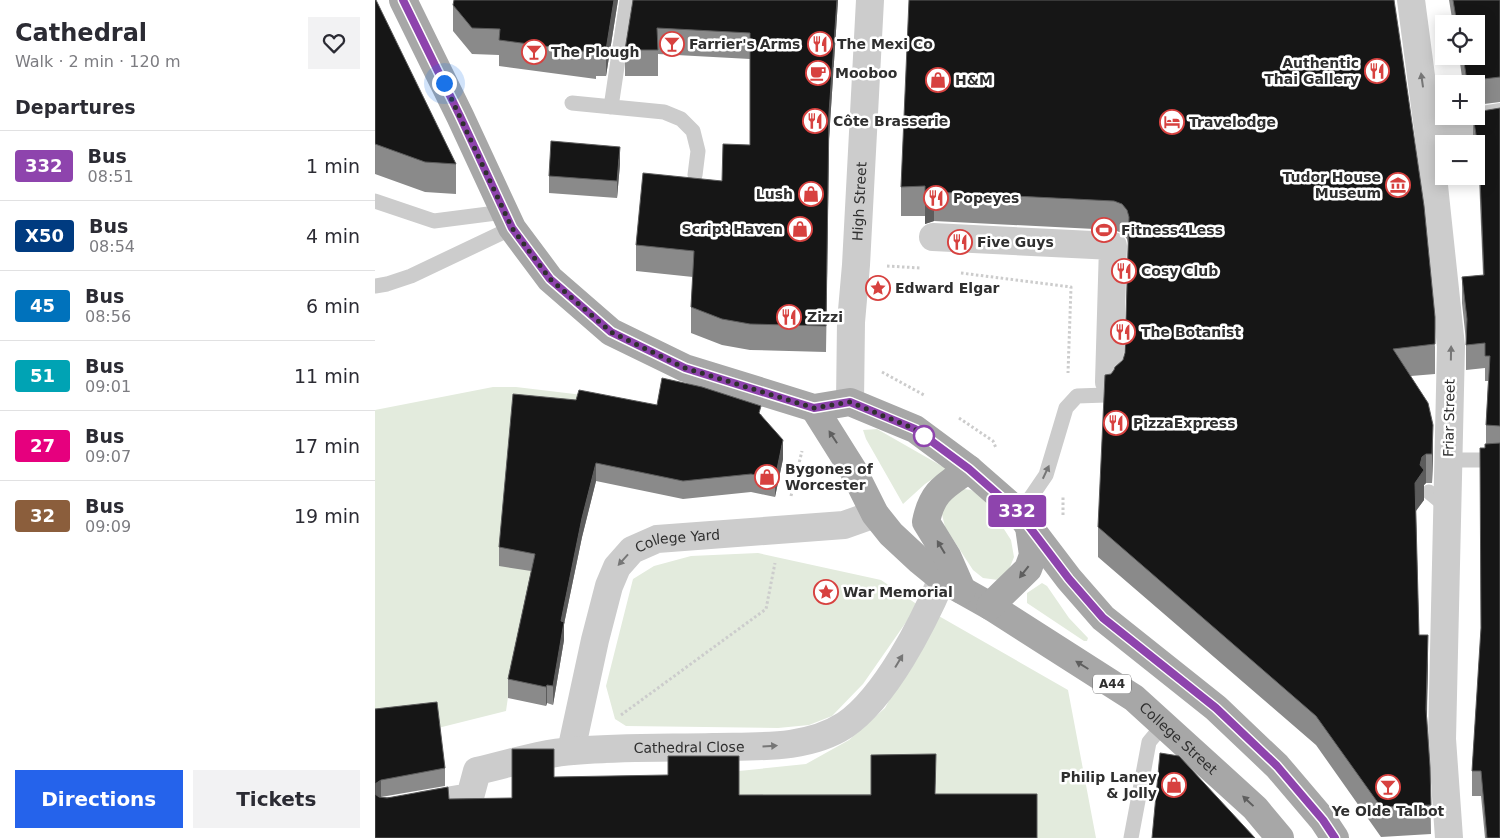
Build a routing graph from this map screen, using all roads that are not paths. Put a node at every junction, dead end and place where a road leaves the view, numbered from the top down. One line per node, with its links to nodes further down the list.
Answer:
1 (403, 0): 11 (main road)
2 (627, 0): 6 (lane)
3 (870, 0): 15 (street, High Street)
4 (1411, 0): 8 (street, Friar Street, one-way to 4)
5 (572, 103): 6 (lane)
6 (611, 108): 9 (lane)
7 (1500, 117): 8 (street)
8 (1428, 129): 17 (street, Friar Street, one-way to 8)
9 (695, 175)
10 (375, 201): 11 (lane)
11 (508, 220): 13 (lane); 16 (main road)
12 (933, 237): 14 (street)
13 (375, 286)
14 (1108, 388): 21 (lane, one-way to 14)
15 (850, 402): 16 (main road); 19 (main road)
16 (814, 408): 20 (main road, A44, one-way to 16)
17 (1448, 460): 18 (lane); 30 (street, Friar Street)
18 (1500, 460)
19 (969, 469): 21 (main road); 22 (main road, one-way to 19)
20 (875, 514): 22 (main road, College Street / A44); 25 (street, College Yard, one-way to 25)
21 (1024, 519): 23 (main road, one-way to 23); 29 (main road)
22 (952, 585): 23 (main road, College Street / A44); 25 (street, Cathedral Close, one-way to 22)
23 (990, 606): 24 (main road, College Street / A44, one-way to 23)
24 (1164, 724): 27 (lane); 28 (main road, College Street / A44, one-way to 24)
25 (571, 751): 26 (street, Cathedral Close)
26 (403, 808)
27 (1131, 838)
28 (1280, 838)
29 (1335, 838)
30 (1449, 838)

